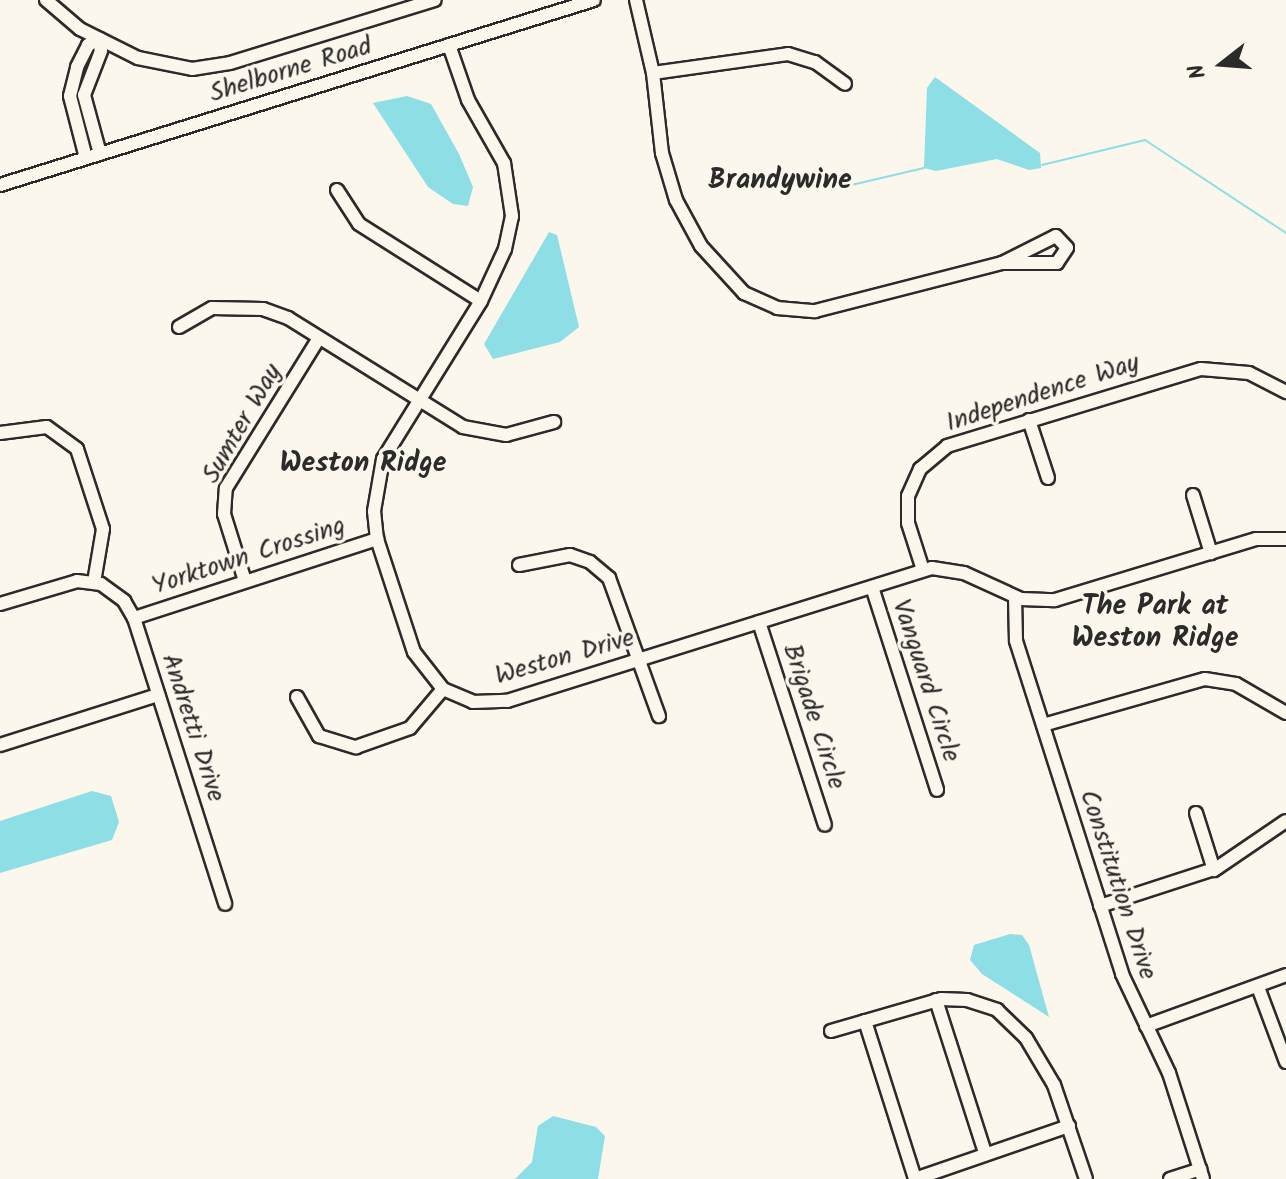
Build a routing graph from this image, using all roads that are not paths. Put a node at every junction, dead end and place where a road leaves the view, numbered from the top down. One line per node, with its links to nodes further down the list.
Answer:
1 (46, 0): 5 (street)
2 (435, 0): 5 (street)
3 (594, 0): 6 (street, Shelborne Road)
4 (636, 0): 7 (street)
5 (99, 39): 9 (street); 10 (street)
6 (449, 45): 9 (street, Shelborne Road); 14 (street)
7 (653, 73): 8 (street); 13 (street)
8 (845, 84)
9 (100, 154): 10 (street, Shelborne Road)
10 (86, 158): 11 (street, Shelborne Road)
11 (0, 185)
12 (337, 190): 14 (street)
13 (1002, 263): 13 (street)
14 (481, 301): 18 (street)
15 (179, 327): 16 (street)
16 (319, 338): 18 (street); 29 (street, Sumter Way)
17 (1286, 392): 19 (street, Independence Way)
18 (419, 400): 20 (street); 24 (street)
19 (1029, 420): 22 (street); 28 (street, Independence Way)
20 (554, 422)
21 (0, 433): 30 (street)
22 (1048, 478)
23 (1193, 495): 26 (street)
24 (377, 539): 29 (street, Yorktown Crossing); 37 (street)
25 (1286, 539): 26 (street, Weston Drive)
26 (1211, 553): 32 (street, Weston Drive)
27 (519, 565): 36 (street)
28 (923, 570): 31 (street, Weston Drive); 32 (street, Weston Drive)
29 (245, 581): 34 (street, Yorktown Crossing)
30 (94, 582): 33 (street); 34 (street, Andretti Drive)
31 (872, 587): 35 (street, Weston Drive); 44 (street, Vanguard Circle)
32 (1015, 597): 42 (street, Constitution Drive)
33 (0, 604)
34 (134, 618): 38 (street, Andretti Drive)
35 (759, 622): 36 (street, Weston Drive); 47 (street, Brigade Circle)
36 (640, 659): 37 (street, Weston Drive); 41 (street)
37 (443, 689): 39 (street)
38 (158, 695): 43 (street); 49 (street, Andretti Drive)
39 (297, 697)
40 (1286, 713): 42 (street)
41 (659, 716)
42 (1043, 725): 50 (street, Constitution Drive)
43 (0, 745)
44 (937, 790)
45 (1196, 813): 48 (street)
46 (1286, 821): 48 (street)
47 (825, 825)
48 (1214, 870): 50 (street)
49 (225, 904)
50 (1100, 906): 55 (street, Constitution Drive)
51 (1286, 975): 52 (street)
52 (1258, 987): 55 (street); 57 (street)
53 (936, 1000): 54 (street); 58 (street); 59 (street)
54 (865, 1021): 56 (street); 61 (street)
55 (1146, 1026): 60 (street, Constitution Drive)
56 (831, 1031)
57 (1286, 1062)
58 (1069, 1126): 59 (street); 62 (street)
59 (985, 1153): 61 (street)
60 (1202, 1174): 63 (street)
61 (915, 1179)
62 (1086, 1179)
63 (1170, 1179)

